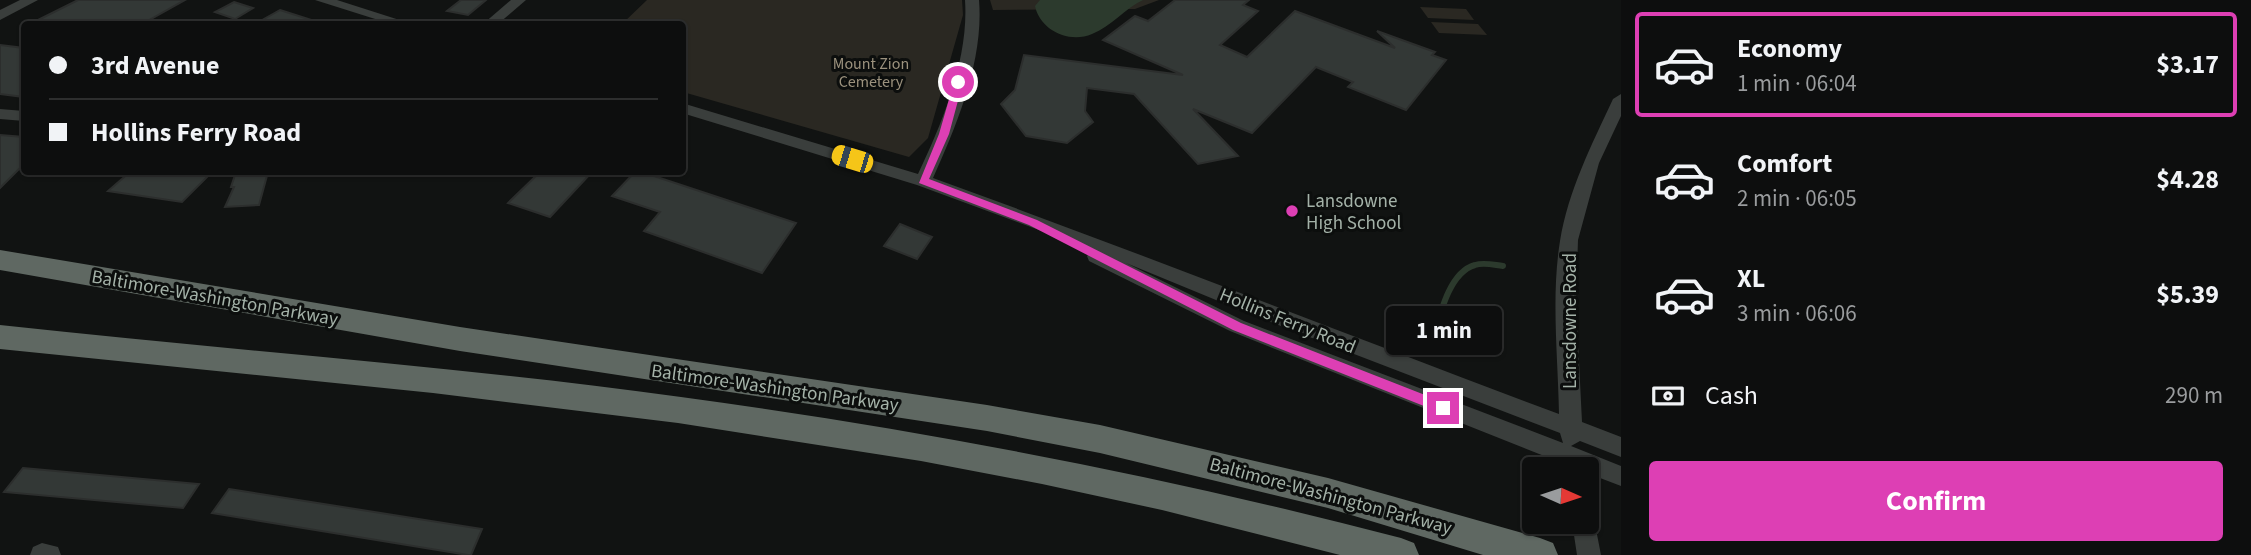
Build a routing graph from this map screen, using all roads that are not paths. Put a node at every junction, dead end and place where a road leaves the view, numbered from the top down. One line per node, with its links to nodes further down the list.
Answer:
1 (31, 0): 5 (street)
2 (519, 0): 7 (street)
3 (972, 0): 12 (street)
4 (327, 1): 6 (street)
5 (0, 16)
6 (395, 21)
7 (494, 21)
8 (1621, 99): 16 (street, Lansdowne Road)
9 (686, 109): 12 (street, Hollins Ferry Road)
10 (0, 114): 11 (street)
11 (21, 116)
12 (923, 181): 13 (street, Hollins Ferry Road)
13 (1033, 223): 16 (street, Hollins Ferry Road); 18 (street, Hollins Ferry Road)
14 (0, 260): 26 (highway, Baltimore-Washington Parkway)
15 (0, 337): 25 (highway, Baltimore-Washington Parkway)
16 (1570, 427): 17 (street, Hollins Ferry Road); 19 (street, Lansdowne Road)
17 (1621, 447)
18 (1559, 457)
19 (1573, 457)
20 (1600, 471): 21 (street, Hollins Ferry Road)
21 (1621, 477)
22 (1586, 534): 27 (street)
23 (42, 555): 24 (street)
24 (49, 555)
25 (1401, 555)
26 (1540, 555)
27 (1589, 555)

